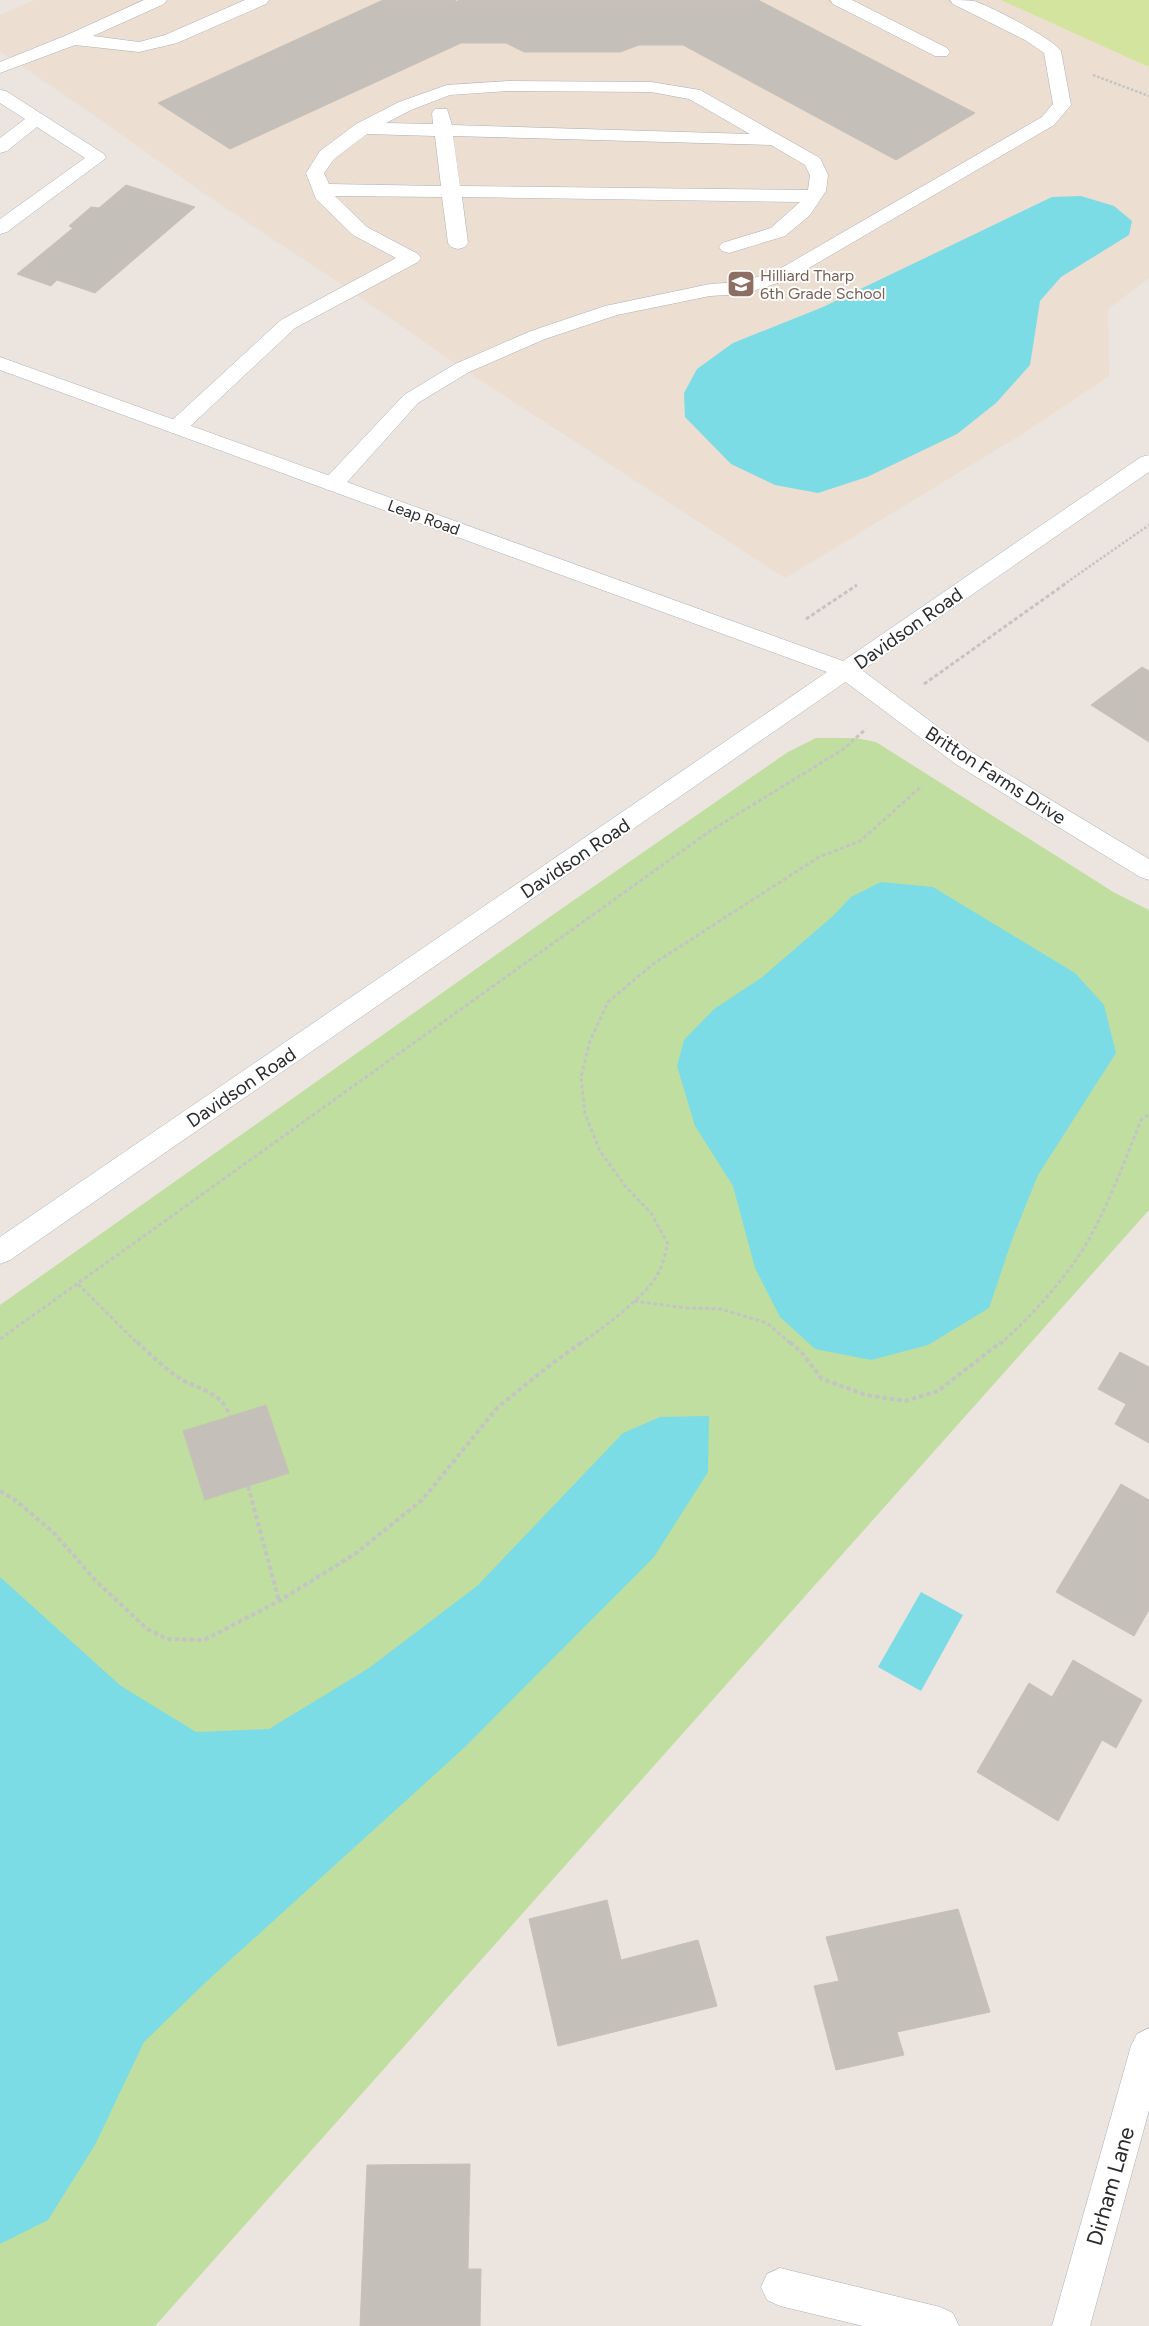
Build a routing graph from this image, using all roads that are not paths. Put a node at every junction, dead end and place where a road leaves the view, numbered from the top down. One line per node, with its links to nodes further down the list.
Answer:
1 (158, 0): 5 (street)
2 (260, 0): 5 (street)
3 (839, 0): 6 (street)
4 (959, 0): 24 (street)
5 (73, 39): 7 (street)
6 (941, 52)
7 (0, 68)
8 (439, 93): 11 (street); 12 (street); 13 (street)
9 (0, 95): 10 (street)
10 (37, 119): 14 (street); 18 (street)
11 (363, 128): 12 (street); 15 (street)
12 (443, 130): 13 (street); 16 (street)
13 (774, 140): 17 (street)
14 (0, 147)
15 (321, 190): 16 (street); 22 (street)
16 (451, 192): 17 (street); 19 (street)
17 (813, 196): 20 (street)
18 (0, 228)
19 (458, 243)
20 (729, 246)
21 (0, 363): 22 (street, Leap Road)
22 (177, 427): 24 (street, Leap Road)
23 (1149, 462): 25 (street, Davidson Road)
24 (333, 484): 25 (street, Leap Road)
25 (847, 671): 26 (street, Britton Farms Drive); 27 (street, Davidson Road)
26 (1149, 871)
27 (0, 1252)
28 (1149, 2046): 31 (street, Dirham Lane)
29 (780, 2287): 30 (street)
30 (940, 2326)
31 (1071, 2326)

